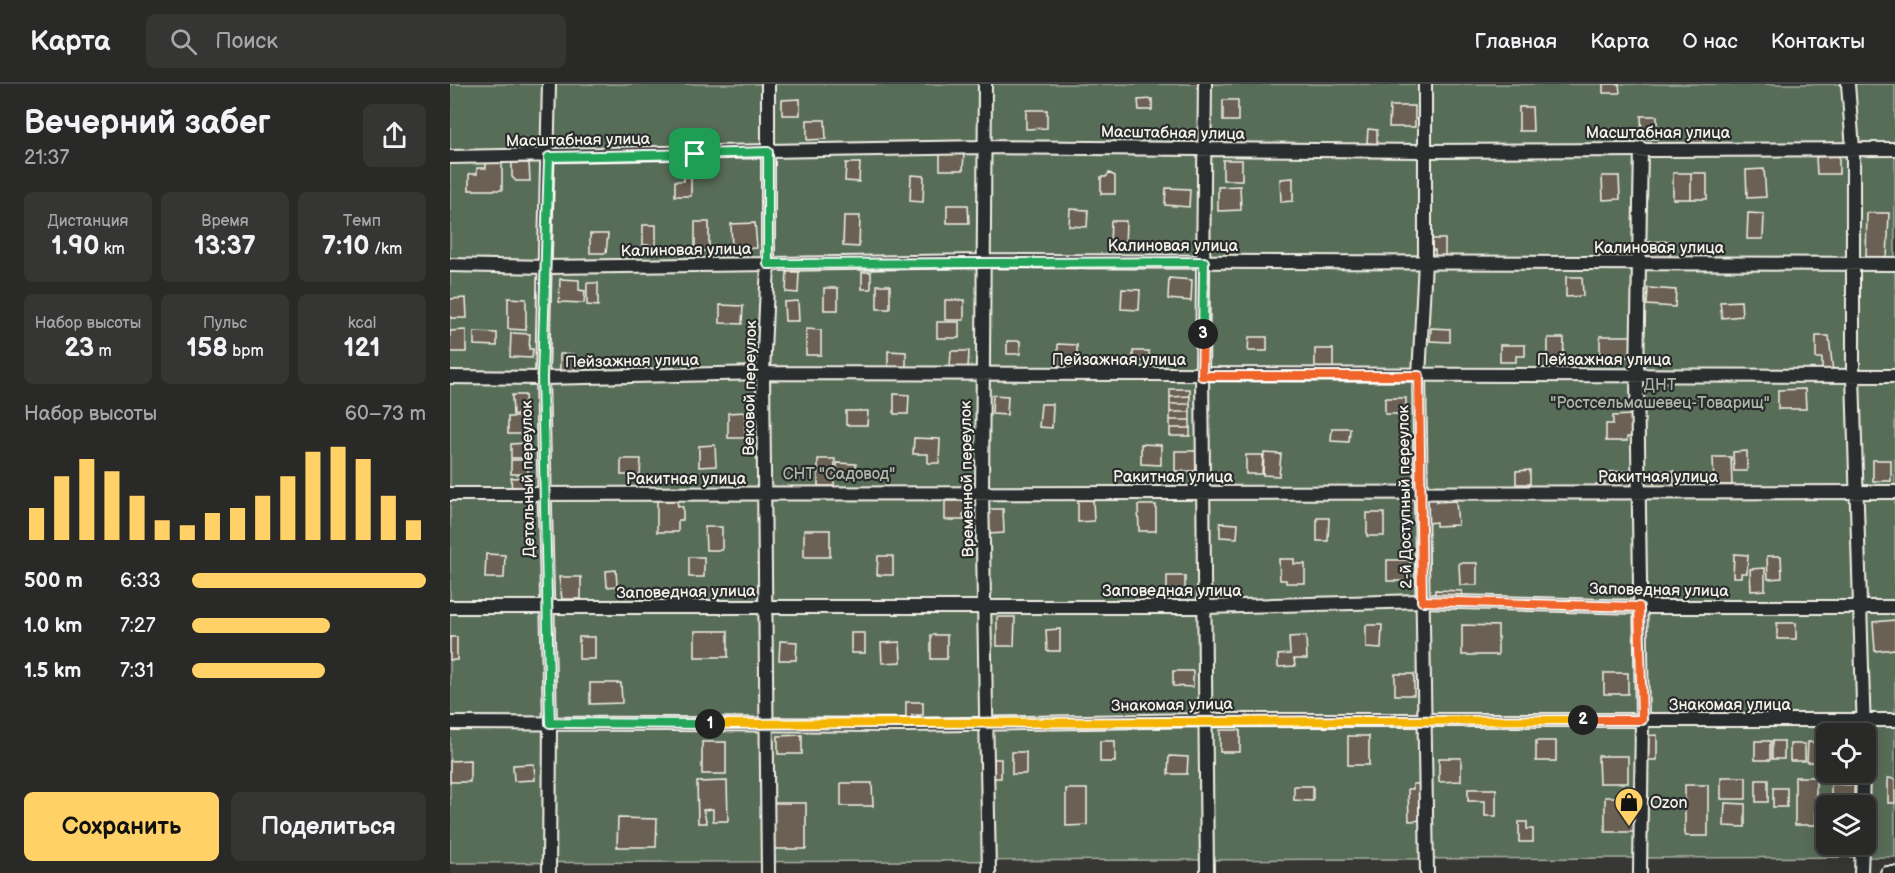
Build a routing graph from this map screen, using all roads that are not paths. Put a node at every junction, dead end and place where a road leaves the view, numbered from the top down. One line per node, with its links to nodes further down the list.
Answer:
1 (549, 84): 15 (street, Детальный переулок)
2 (768, 84): 13 (street, Вековой переулок)
3 (985, 84): 7 (street, Временной переулок)
4 (1205, 84): 8 (street)
5 (1425, 84): 12 (street, 2-й Доступный переулок)
6 (1848, 84): 10 (street)
7 (983, 147): 8 (street, Масштабная улица); 13 (street, Масштабная улица); 16 (street, Временной переулок)
8 (1204, 148): 12 (street, Масштабная улица); 17 (street)
9 (1641, 148): 10 (street, Масштабная улица); 12 (street, Масштабная улица); 20 (street)
10 (1854, 149): 11 (street, Масштабная улица); 21 (street)
11 (1895, 149)
12 (1424, 151): 18 (street, 2-й Доступный переулок)
13 (768, 152): 15 (street, Масштабная улица); 19 (street, Вековой переулок)
14 (450, 157): 15 (street, Масштабная улица)
15 (549, 157): 24 (street, Детальный переулок)
16 (983, 261): 17 (street, Калиновая улица); 19 (street, Калиновая улица); 26 (street, Временной переулок)
17 (1204, 262): 18 (street, Калиновая улица); 27 (street)
18 (1425, 262): 20 (street, Калиновая улица); 28 (street, 2-й Доступный переулок)
19 (768, 264): 24 (street, Калиновая улица); 25 (street, Вековой переулок)
20 (1640, 264): 21 (street, Калиновая улица); 29 (street)
21 (1853, 264): 22 (street, Калиновая улица); 30 (street)
22 (1895, 264)
23 (450, 265): 24 (street, Калиновая улица)
24 (546, 267): 33 (street, Детальный переулок)
25 (764, 373): 26 (street, Пейзажная улица); 33 (street, Пейзажная улица); 41 (street, Вековой переулок)
26 (981, 375): 27 (street, Пейзажная улица); 34 (street, Временной переулок)
27 (1202, 376): 28 (street, Пейзажная улица); 35 (street)
28 (1419, 376): 29 (street, Пейзажная улица); 36 (street, 2-й Доступный переулок)
29 (1637, 376): 30 (street, Пейзажная улица); 37 (street)
30 (1853, 376): 31 (street, Пейзажная улица); 38 (street)
31 (1895, 376)
32 (450, 377): 33 (street, Пейзажная улица)
33 (542, 378): 42 (street, Детальный переулок)
34 (982, 491): 35 (street, Ракитная улица); 41 (street, Ракитная улица); 46 (street, Временной переулок)
35 (1204, 492): 36 (street, Ракитная улица); 47 (street)
36 (1421, 492): 37 (street, Ракитная улица); 43 (street, 2-й Доступный переулок)
37 (1638, 492): 38 (street, Ракитная улица); 48 (street)
38 (1857, 492): 39 (street, Ракитная улица); 49 (street)
39 (1895, 492)
40 (450, 494): 42 (street, Ракитная улица)
41 (765, 494): 42 (street, Ракитная улица); 44 (street, Вековой переулок)
42 (544, 495): 51 (street, Детальный переулок)
43 (1422, 601): 47 (street, Заповедная улица); 48 (street, Заповедная улица); 53 (street, 2-й Доступный переулок)
44 (764, 606): 46 (street, Заповедная улица); 51 (street, Заповедная улица); 60 (street, Вековой переулок)
45 (450, 607): 51 (street, Заповедная улица)
46 (984, 607): 47 (street, Заповедная улица); 59 (street, Временной переулок)
47 (1204, 607): 52 (street)
48 (1639, 607): 49 (street, Заповедная улица); 54 (street)
49 (1859, 607): 50 (street, Заповедная улица); 55 (street)
50 (1895, 607)
51 (545, 608): 58 (street, Детальный переулок)
52 (1206, 720): 53 (street, Знакомая улица); 59 (street, Знакомая улица); 65 (street)
53 (1425, 720): 54 (street, Знакомая улица); 66 (street, 2-й Доступный переулок)
54 (1642, 720): 55 (street, Знакомая улица); 67 (street)
55 (1864, 720): 56 (street, Знакомая улица)
56 (1895, 720)
57 (450, 723): 58 (street, Знакомая улица)
58 (550, 723): 60 (street, Знакомая улица); 62 (street, Детальный переулок)
59 (988, 723): 60 (street, Знакомая улица); 64 (street, Временной переулок)
60 (768, 724): 63 (street, Вековой переулок)
61 (1862, 855): 68 (street)
62 (549, 873)
63 (768, 873)
64 (989, 873)
65 (1206, 873)
66 (1427, 873)
67 (1640, 873)
68 (1861, 873)
69 (1887, 873): 70 (street)
70 (1895, 873)

